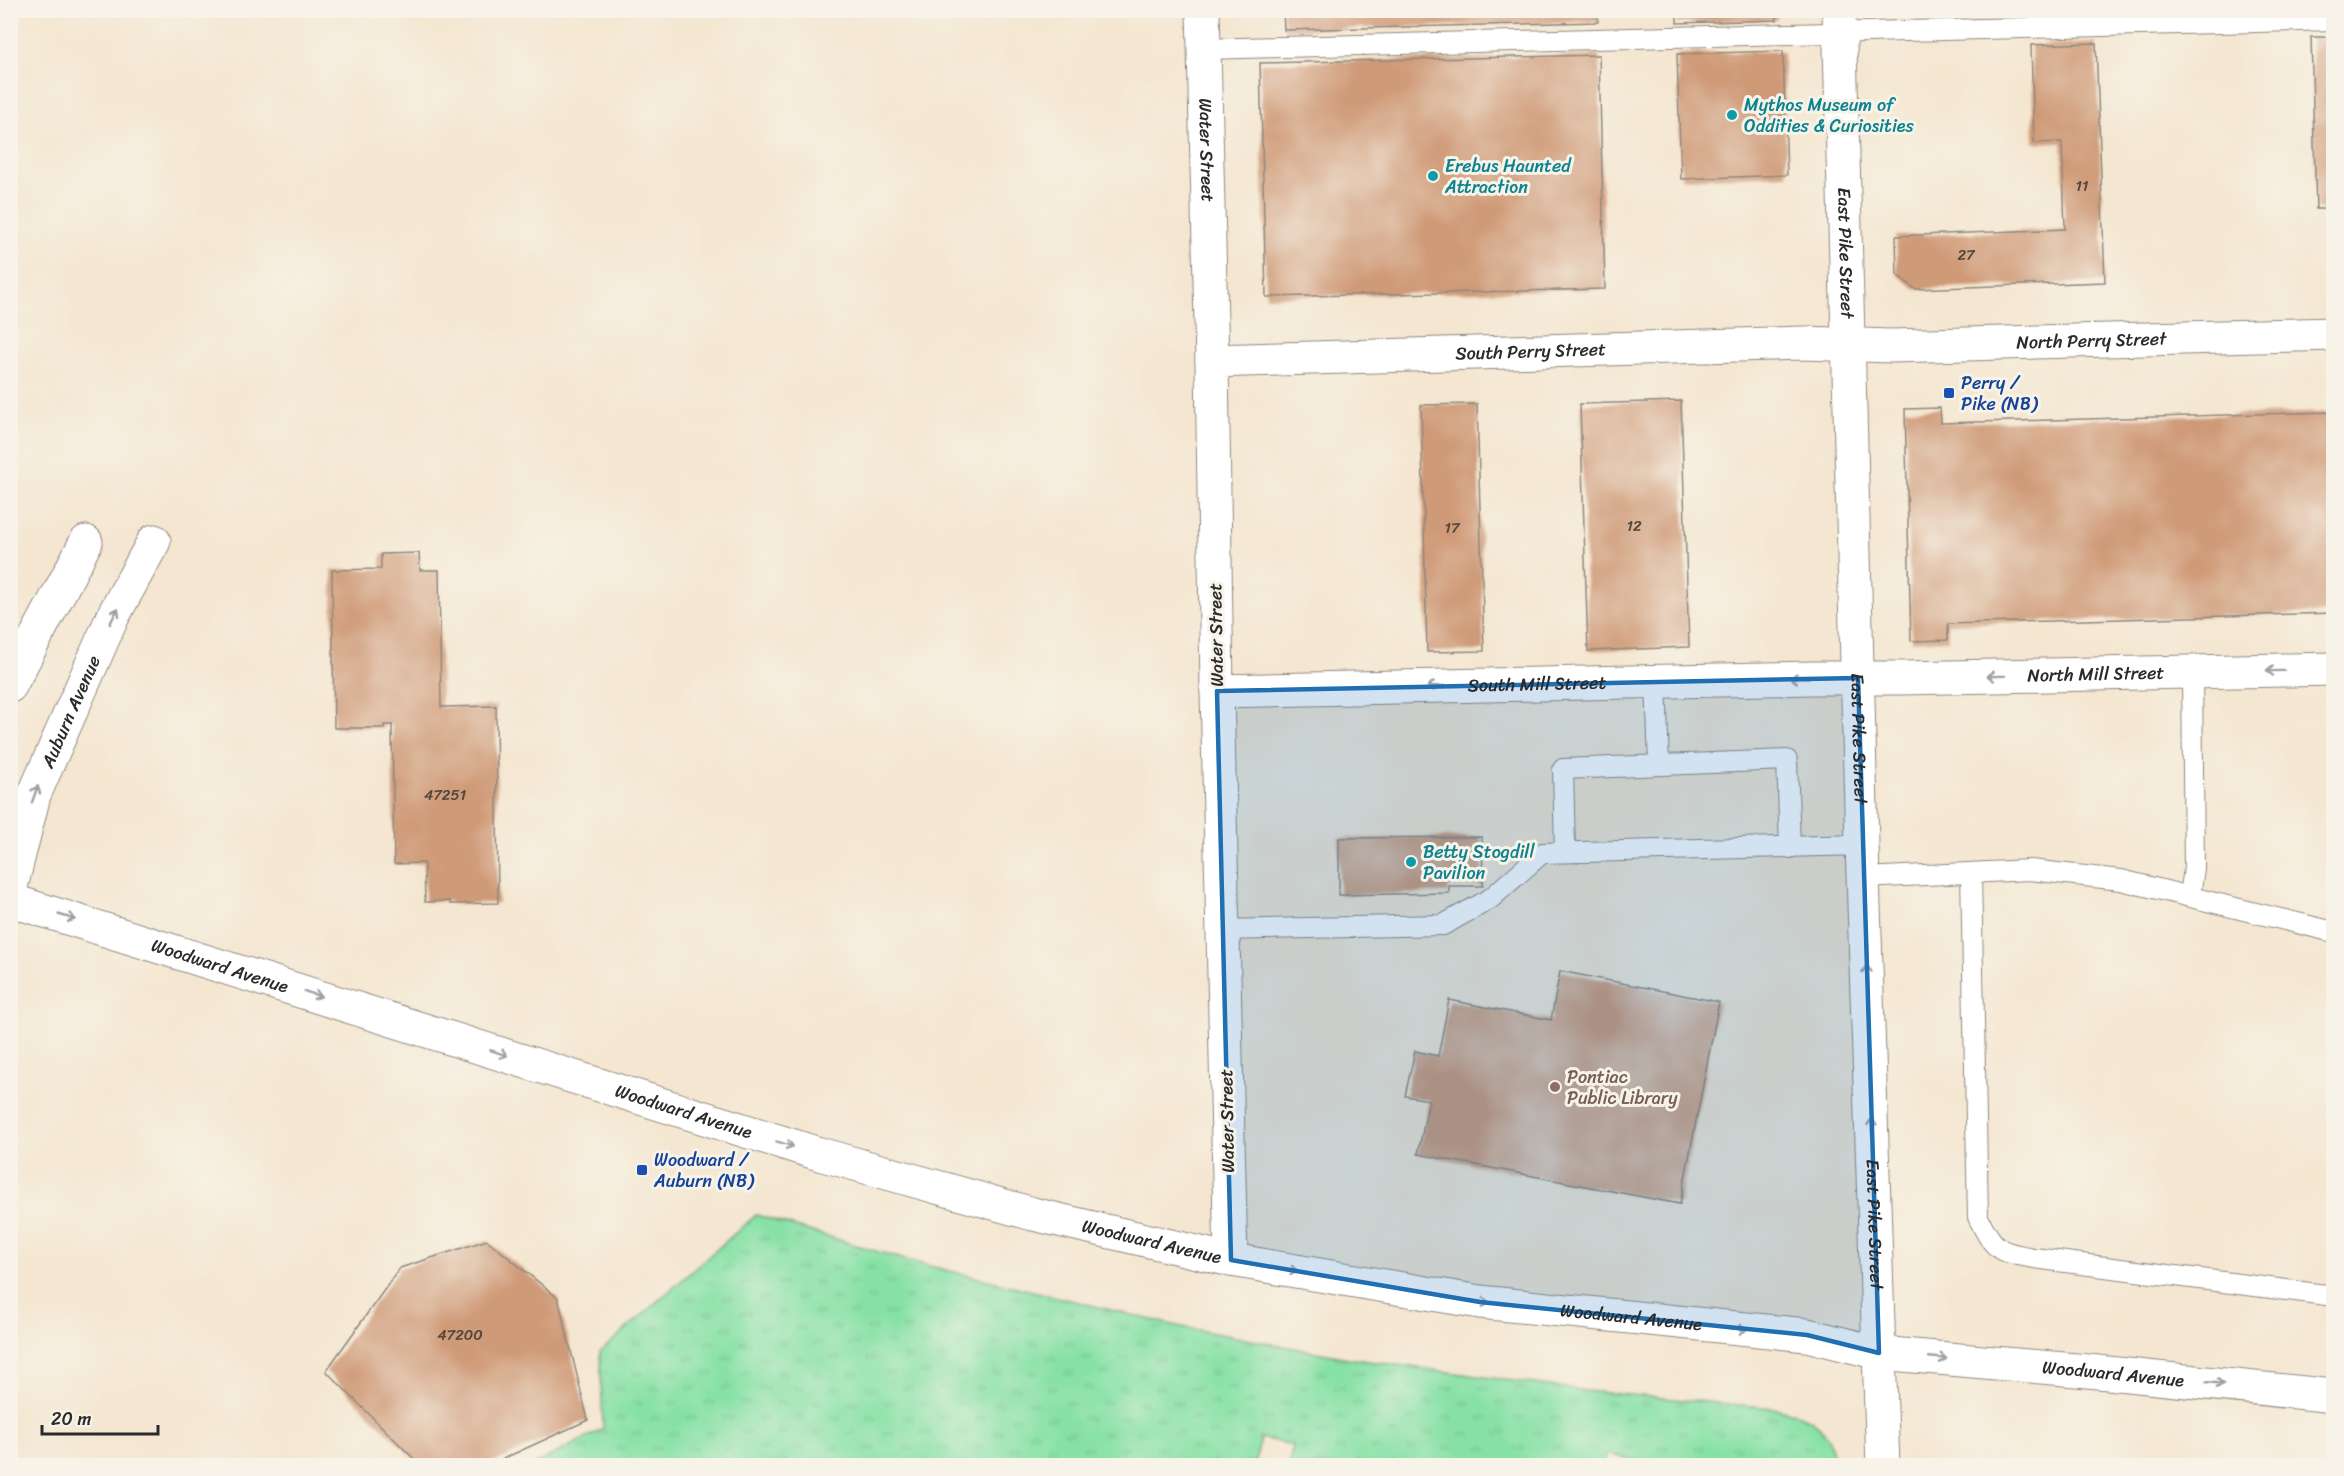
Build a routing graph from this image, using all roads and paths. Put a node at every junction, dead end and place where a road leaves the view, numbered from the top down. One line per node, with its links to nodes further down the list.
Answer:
1 (1203, 10): 4 (street, Water Street)
2 (2334, 20): 3 (lane)
3 (1840, 22): 4 (lane); 6 (street, East Pike Street)
4 (1204, 49): 7 (street, Water Street)
5 (2334, 334): 6 (street, North Perry Street)
6 (1849, 345): 7 (street, South Perry Street); 12 (street, East Pike Street)
7 (1212, 361): 15 (street, Water Street)
8 (154, 541): 22 (street, Auburn Avenue, one-way to 8)
9 (86, 542): 14 (street)
10 (2334, 669): 11 (street, North Mill Street, one-way to 11)
11 (2192, 672): 12 (street, North Mill Street, one-way to 12); 23 (lane)
12 (1858, 678): 13 (street, South Mill Street, one-way to 13); 17 (street, East Pike Street)
13 (1656, 681): 15 (street, South Mill Street, one-way to 15); 16 (lane)
14 (10, 686)
15 (1217, 691): 25 (street, Water Street)
16 (1659, 765): 18 (lane); 19 (lane)
17 (1862, 845): 18 (lane); 21 (street, East Pike Street)
18 (1790, 848): 19 (lane)
19 (1565, 852): 25 (lane)
20 (1971, 873): 21 (lane); 23 (lane); 28 (lane)
21 (1863, 878): 29 (street, East Pike Street, one-way to 21)
22 (10, 891)
23 (2190, 896): 26 (lane)
24 (10, 900): 27 (street, Woodward Avenue, one-way to 27)
25 (1223, 930): 27 (street, Water Street)
26 (2334, 932)
27 (1231, 1260): 29 (street, Woodward Avenue, one-way to 29)
28 (2334, 1296)
29 (1879, 1353): 30 (street, Woodward Avenue, one-way to 30); 31 (street, East Pike Street)
30 (2334, 1396)
31 (1883, 1466)

